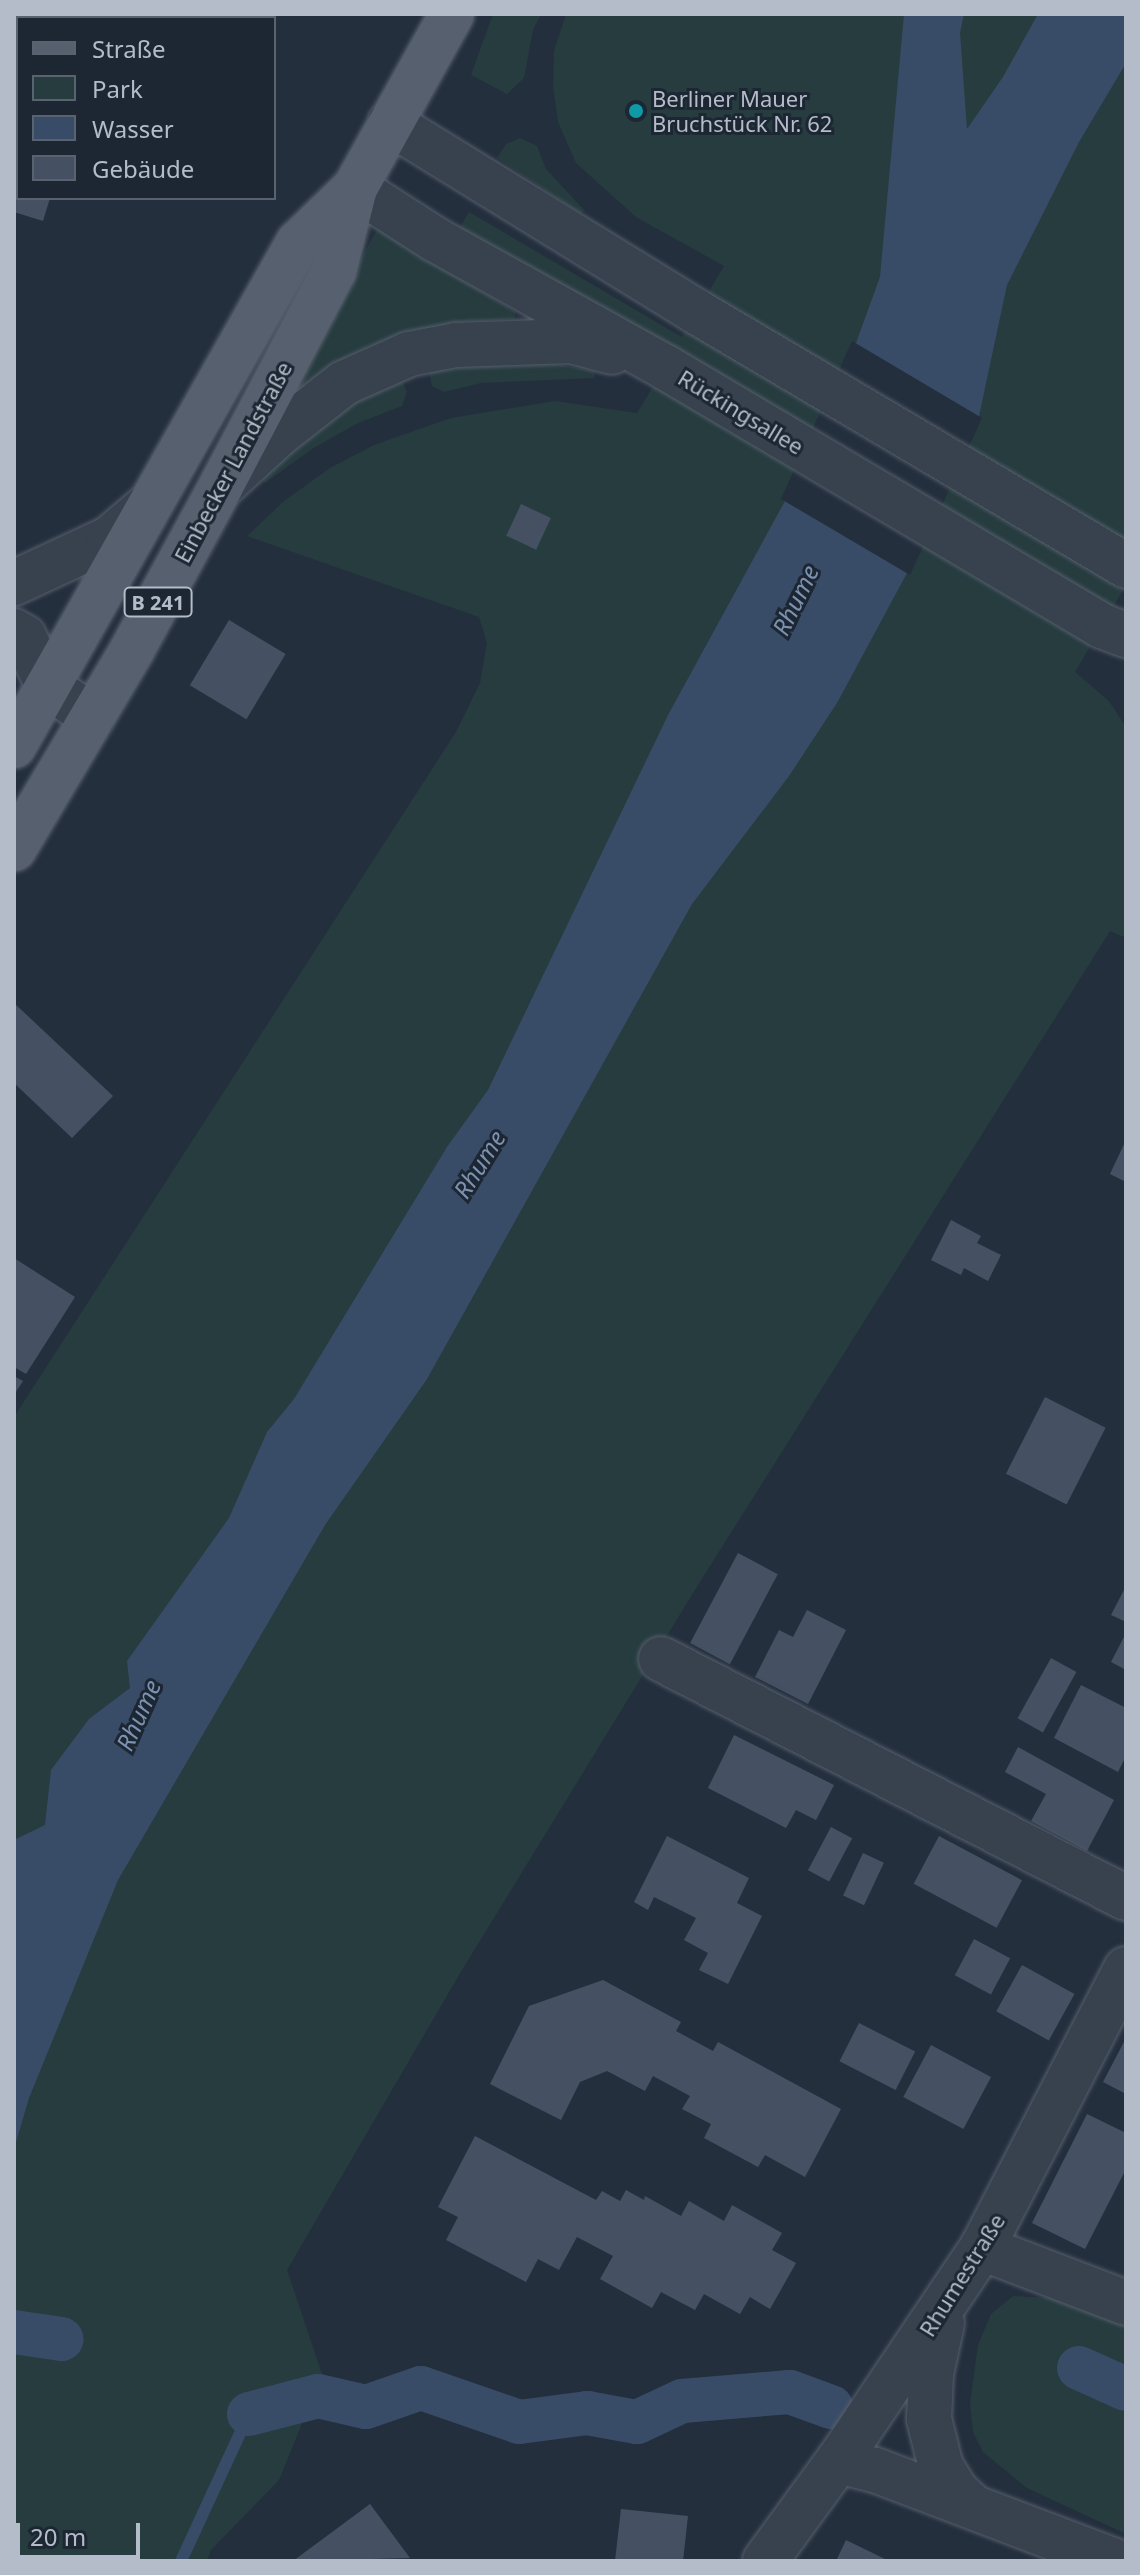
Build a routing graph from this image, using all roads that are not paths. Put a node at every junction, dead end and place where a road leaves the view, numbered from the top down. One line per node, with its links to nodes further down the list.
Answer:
1 (452, 14): 2 (main road, Einbecker Landstraße / B 241)
2 (390, 123): 3 (main road, Einbecker Landstraße / B 241); 7 (street)
3 (355, 188): 4 (street, Rückingsallee); 5 (main road, Einbecker Landstraße / B 241); 6 (main road, Einbecker Landstraße / B 241)
4 (665, 367): 5 (street); 9 (street, Rückingsallee)
5 (221, 486): 12 (main road, Einbecker Landstraße / B 241)
6 (157, 498): 8 (street); 11 (main road, Einbecker Landstraße / B 241)
7 (1126, 566)
8 (14, 583)
9 (1114, 630)
10 (14, 631): 11 (street)
11 (32, 687): 12 (street); 13 (main road, Einbecker Landstraße / B 241)
12 (93, 717): 14 (main road, Einbecker Landstraße / B 241)
13 (14, 746)
14 (14, 849)
15 (661, 1659): 16 (street)
16 (1126, 1898)
17 (1126, 1969): 18 (street, Rhumestraße)
18 (982, 2248): 19 (street, Rhumestraße); 20 (street)
19 (950, 2298): 21 (street, Rhumestraße); 22 (street)
20 (1126, 2303)
21 (838, 2461): 22 (street); 23 (street, Rhumestraße)
22 (972, 2506): 24 (street)
23 (765, 2561)
24 (1114, 2561)

